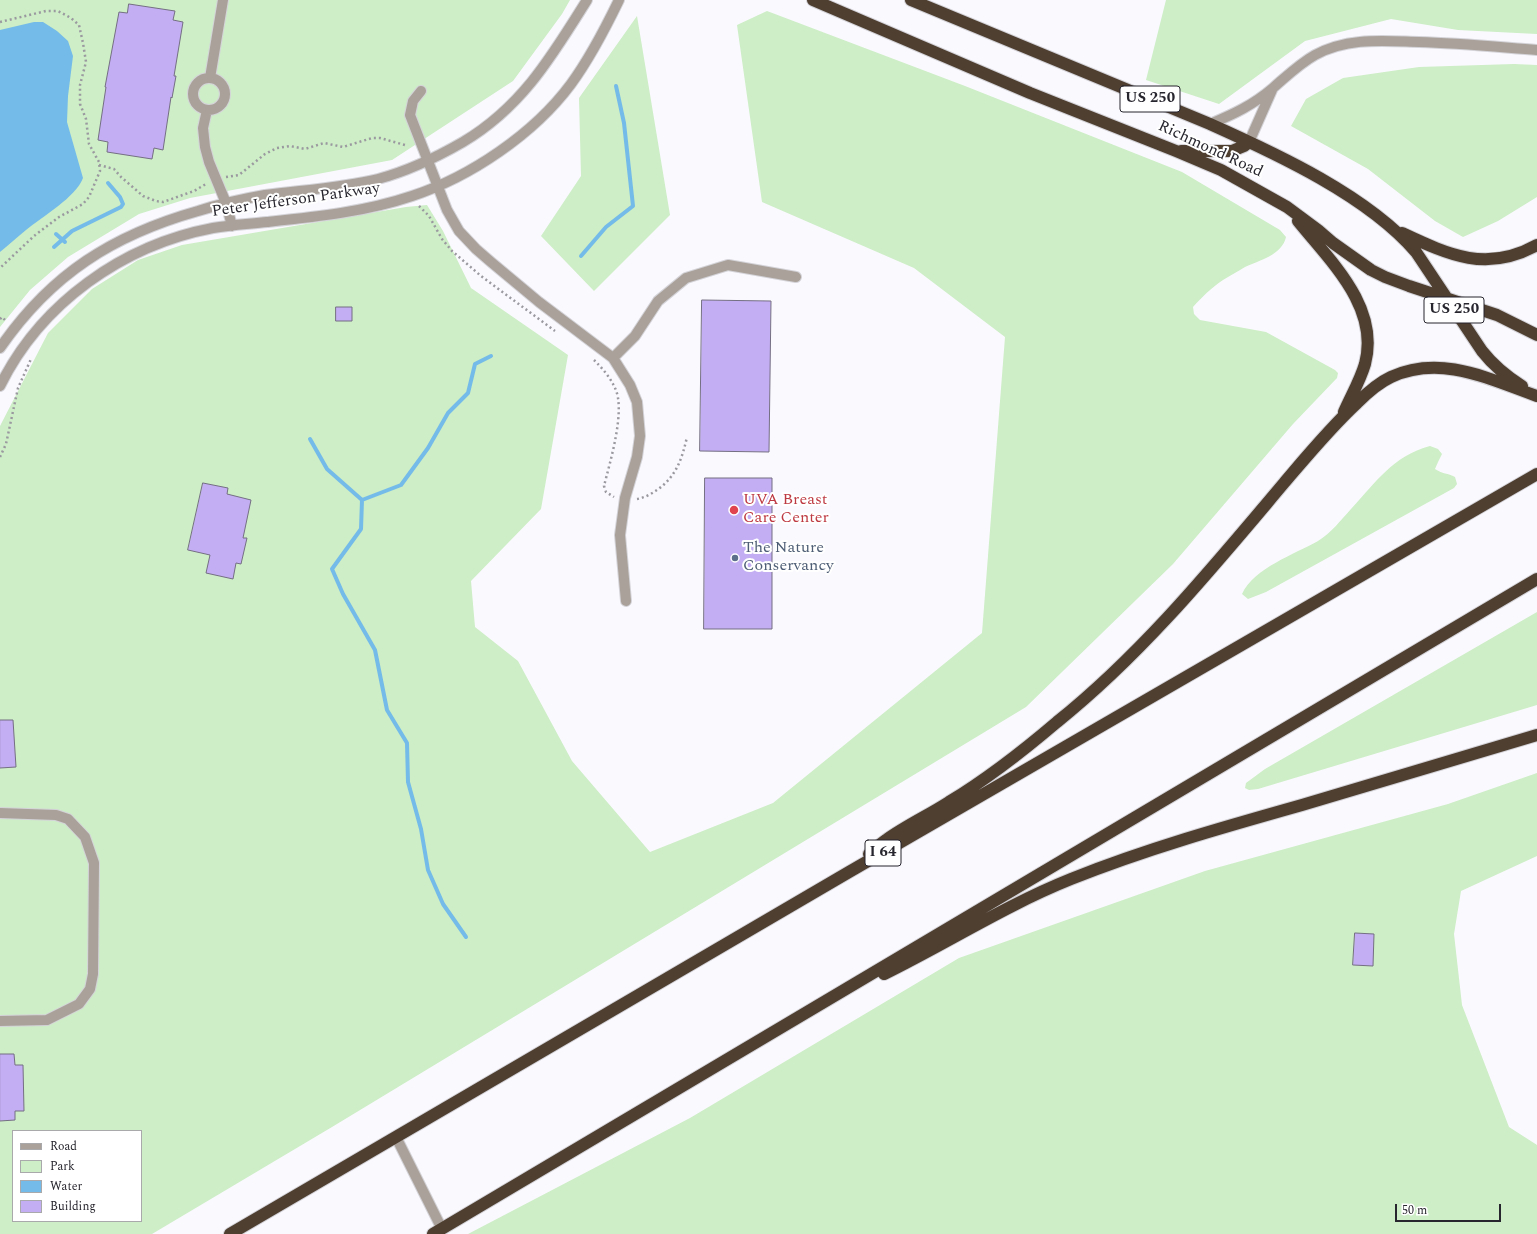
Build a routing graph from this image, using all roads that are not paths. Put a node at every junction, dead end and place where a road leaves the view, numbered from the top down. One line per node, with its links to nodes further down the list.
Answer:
1 (223, 0): 7 (street)
2 (586, 0): 14 (street, Peter Jefferson Parkway)
3 (619, 0): 15 (street, Peter Jefferson Parkway)
4 (813, 0): 13 (highway, Richmond Road / US 250)
5 (911, 0): 11 (highway, Richmond Road / US 250)
6 (1537, 50): 8 (street)
7 (210, 78): 10 (street); 10 (street)
8 (1273, 88): 11 (street); 12 (street)
9 (421, 91): 14 (street)
10 (207, 110): 16 (street)
11 (1210, 124): 12 (highway, Richmond Road / US 250)
12 (1249, 142): 13 (highway); 19 (highway, Richmond Road / US 250)
13 (1176, 151): 17 (highway, Richmond Road / US 250)
14 (427, 161): 15 (street); 16 (street, Peter Jefferson Parkway)
15 (438, 186): 18 (street, Peter Jefferson Parkway); 25 (street)
16 (226, 203): 18 (street); 24 (street, Peter Jefferson Parkway)
17 (1288, 207): 22 (highway, Richmond Road / US 250); 28 (highway)
18 (232, 226): 26 (street, Peter Jefferson Parkway)
19 (1394, 228): 20 (highway); 22 (highway, Richmond Road / US 250)
20 (1537, 245)
21 (796, 278): 25 (street)
22 (1446, 298): 23 (highway, Richmond Road / US 250); 27 (highway, Richmond Road / US 250)
23 (1537, 335)
24 (0, 348)
25 (613, 358): 31 (street)
26 (0, 386)
27 (1537, 396): 28 (highway)
28 (1340, 418): 34 (highway)
29 (1537, 474): 34 (highway, I 64)
30 (1537, 579): 35 (highway)
31 (626, 601)
32 (1537, 735): 35 (highway)
33 (0, 812): 36 (street)
34 (849, 872): 37 (highway, I 64)
35 (806, 1012): 38 (highway)
36 (0, 1021)
37 (396, 1137): 38 (street); 39 (highway, I 64)
38 (437, 1231)
39 (230, 1234)

